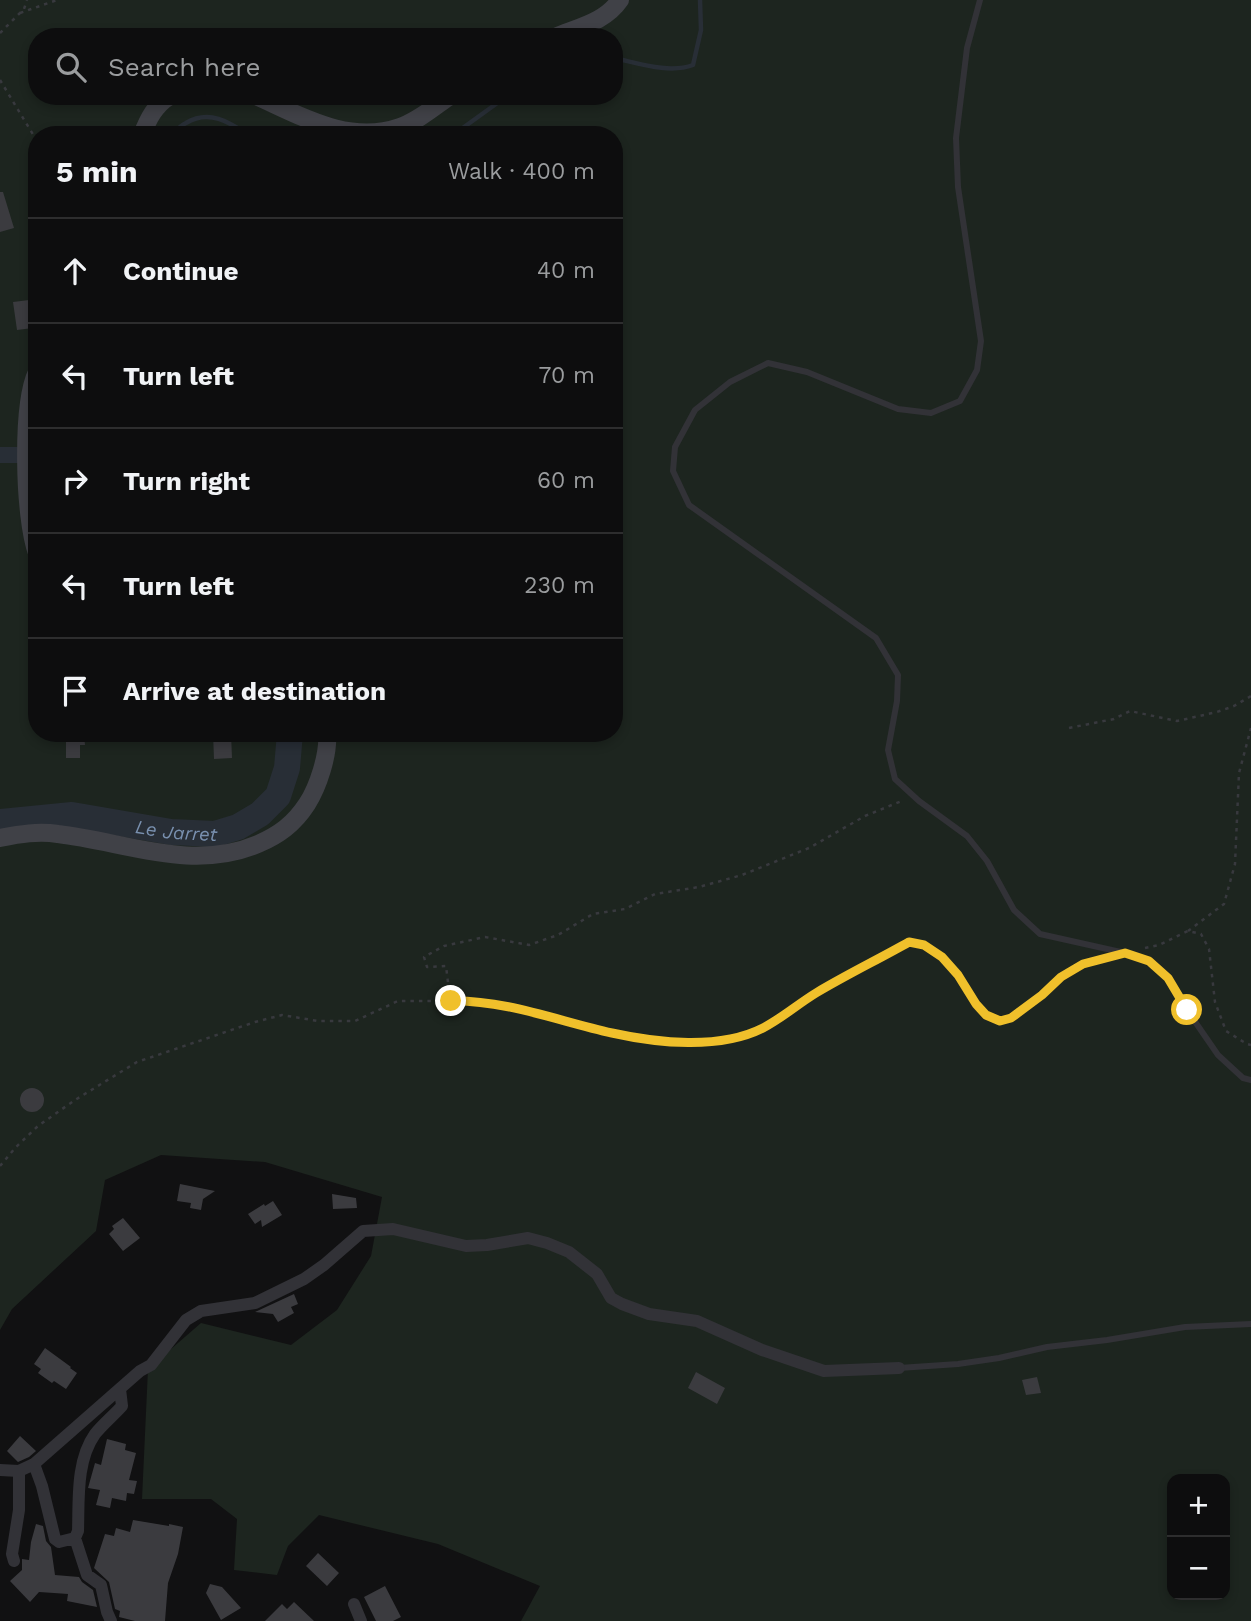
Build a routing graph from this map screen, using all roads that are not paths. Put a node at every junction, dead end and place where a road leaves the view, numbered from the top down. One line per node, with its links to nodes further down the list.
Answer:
1 (620, 0): 3 (main road)
2 (980, 0): 14 (lane)
3 (580, 28)
4 (160, 105): 7 (main road)
5 (278, 105): 8 (main road)
6 (438, 105): 9 (main road)
7 (146, 126)
8 (328, 126)
9 (402, 126)
10 (28, 426): 11 (main road)
11 (28, 504)
12 (328, 742): 13 (main road)
13 (0, 838)
14 (1251, 1080)
15 (1251, 1324): 16 (lane)
16 (899, 1368): 17 (street)
17 (120, 1389): 18 (street); 21 (street)
18 (34, 1464): 20 (street); 21 (street)
19 (0, 1470): 20 (street)
20 (19, 1471): 22 (street)
21 (75, 1538): 24 (street)
22 (14, 1561)
23 (354, 1604): 25 (street)
24 (111, 1621)
25 (361, 1621)

